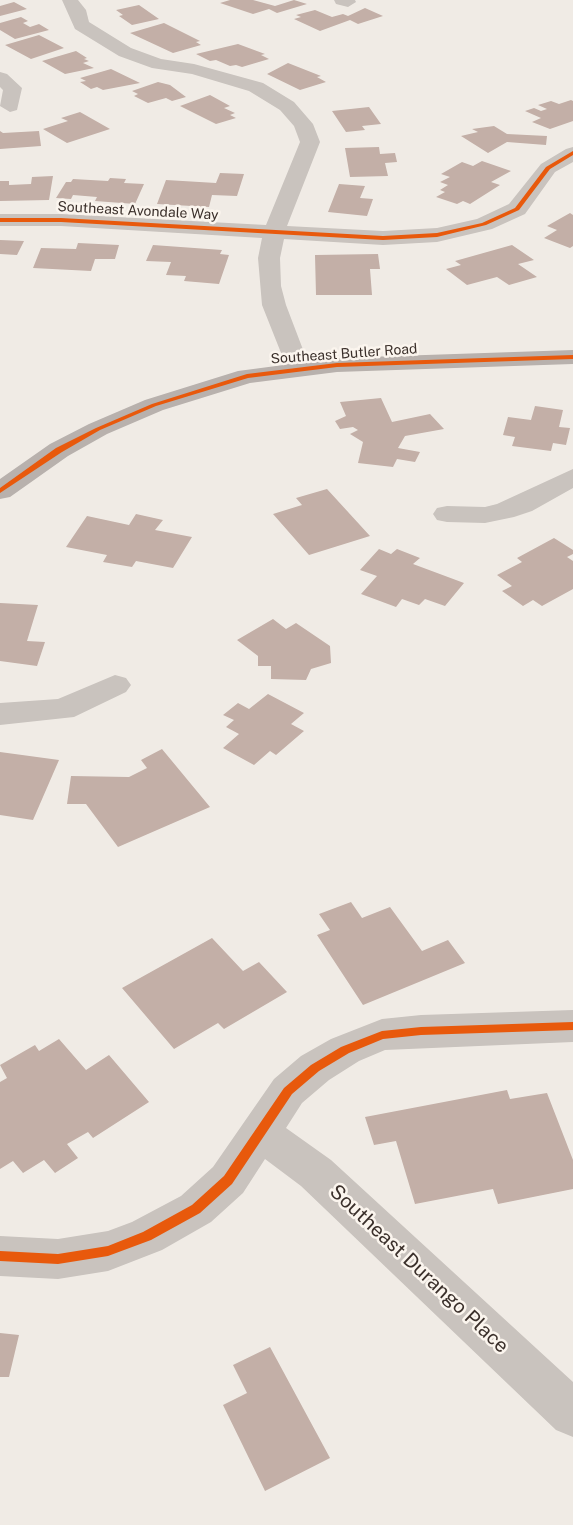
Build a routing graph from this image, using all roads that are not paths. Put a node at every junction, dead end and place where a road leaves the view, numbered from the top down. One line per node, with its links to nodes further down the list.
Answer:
1 (70, 0): 6 (street)
2 (0, 78): 3 (street)
3 (10, 106)
4 (573, 153): 6 (street, Southeast Avondale Way)
5 (0, 220): 6 (street, Southeast Avondale Way)
6 (274, 232): 8 (street)
7 (573, 357): 8 (main road, Southeast Butler Road)
8 (298, 368): 10 (main road, Southeast Butler Road)
9 (573, 477): 11 (street)
10 (0, 491)
11 (447, 514)
12 (116, 685): 13 (street)
13 (0, 714)
14 (573, 1026): 15 (street)
15 (260, 1132): 16 (street); 17 (street, Southeast Durango Place)
16 (0, 1256)
17 (573, 1414)

